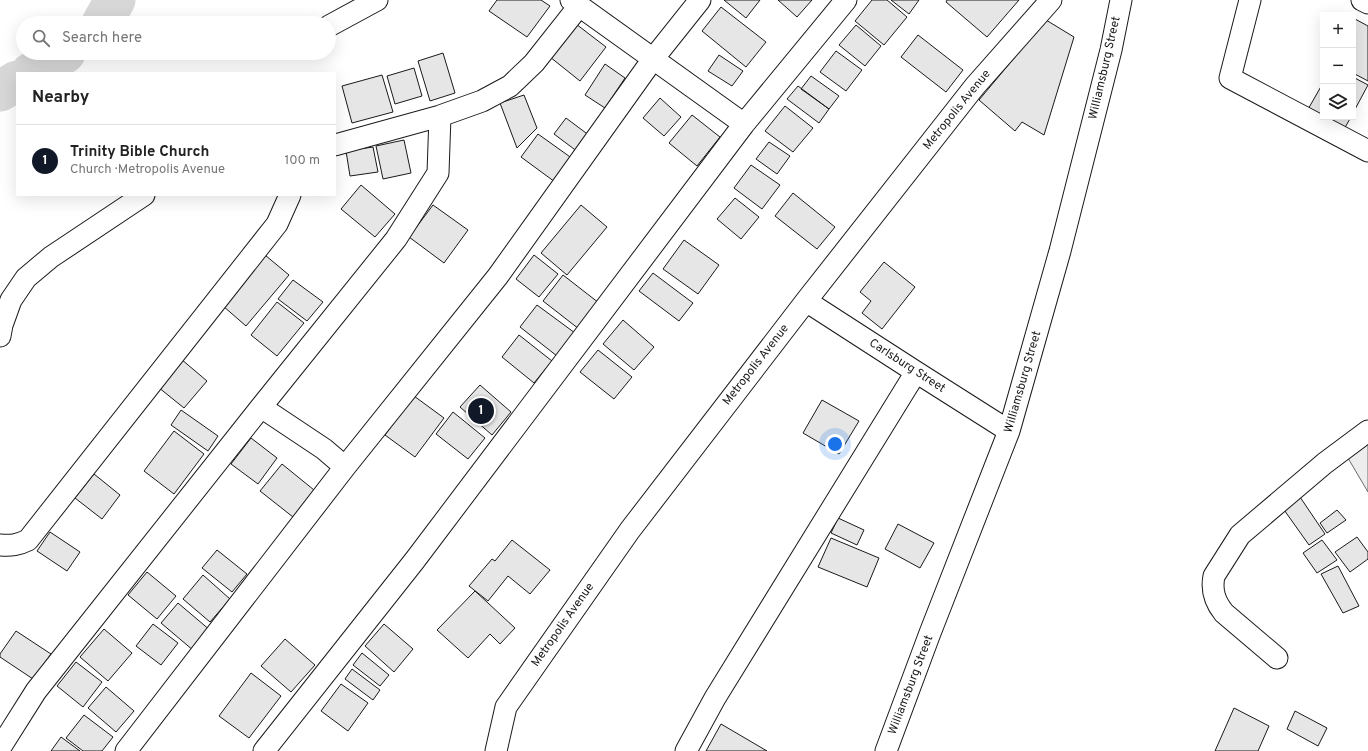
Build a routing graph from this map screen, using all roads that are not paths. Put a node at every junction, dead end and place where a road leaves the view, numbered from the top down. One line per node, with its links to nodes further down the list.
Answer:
1 (377, 0): 10 (street)
2 (700, 0): 11 (street)
3 (846, 0): 13 (street)
4 (1051, 0): 18 (street, Metropolis Avenue)
5 (1121, 0): 22 (street, Williamsburg Street)
6 (1250, 0): 15 (street)
7 (1362, 0): 9 (street)
8 (575, 3): 11 (street); 12 (street)
9 (1368, 3)
10 (336, 22)
11 (653, 59): 13 (street); 24 (street)
12 (440, 116): 14 (street); 21 (street)
13 (744, 124): 30 (street)
14 (336, 145)
15 (1368, 151)
16 (143, 196): 19 (street)
17 (290, 196): 25 (street)
18 (806, 301): 20 (street, Carlsburg Street); 31 (street, Metropolis Avenue)
19 (0, 336)
20 (916, 372): 22 (street, Carlsburg Street); 32 (street)
21 (261, 407): 24 (street); 27 (street)
22 (1009, 431): 33 (street, Williamsburg Street)
23 (1368, 431): 26 (street)
24 (345, 467): 29 (street)
25 (0, 545)
26 (1277, 658)
27 (0, 749): 28 (street)
28 (2, 751)
29 (126, 751)
30 (264, 751)
31 (496, 751)
32 (686, 751)
33 (886, 751)

